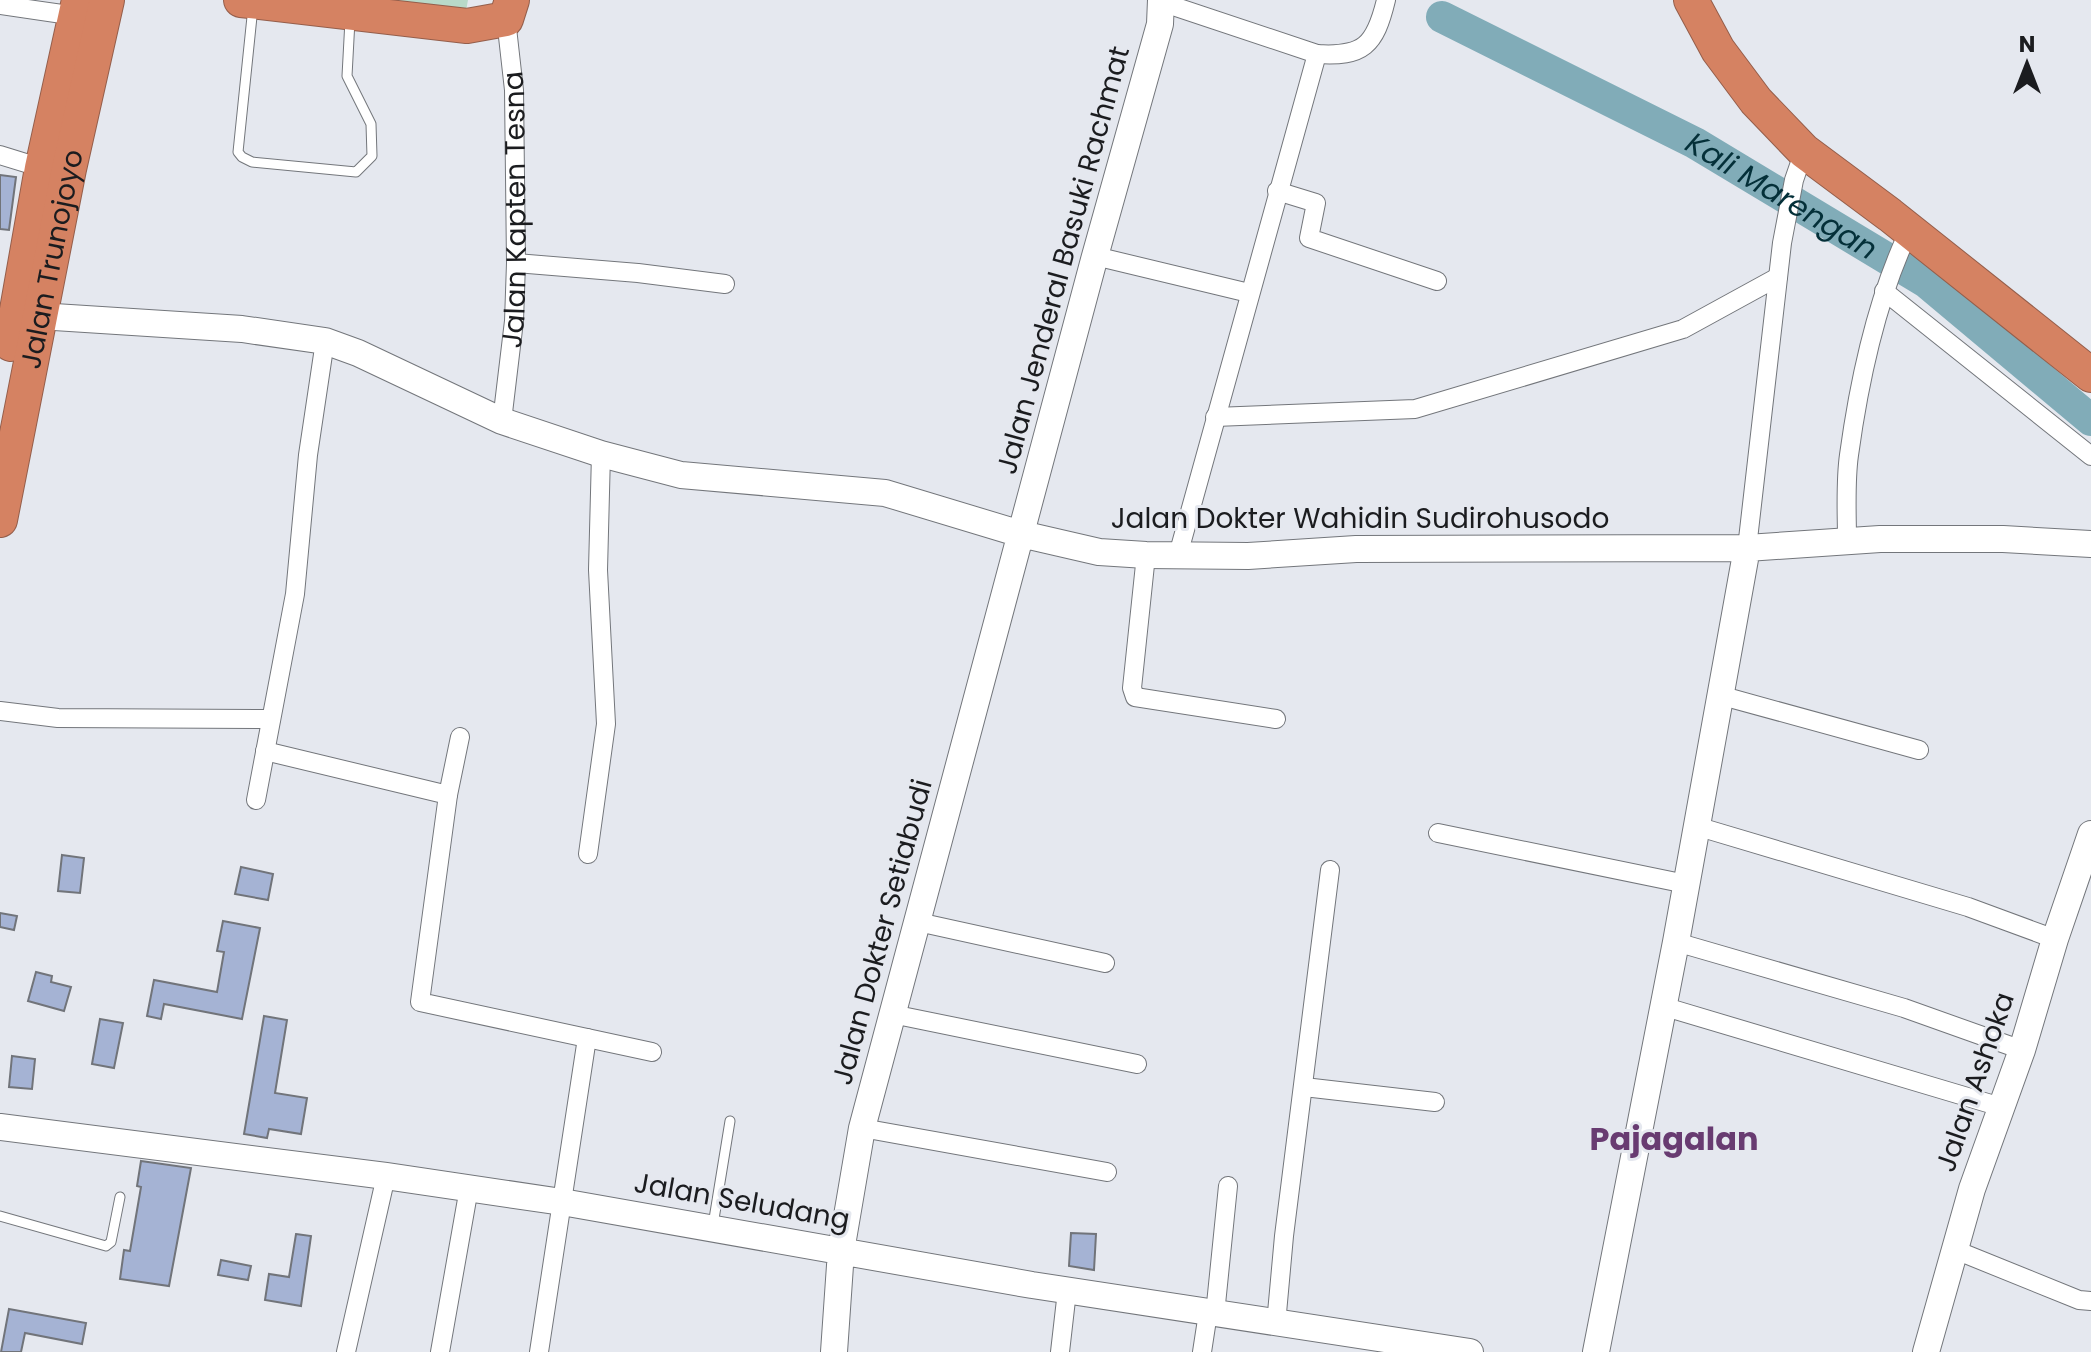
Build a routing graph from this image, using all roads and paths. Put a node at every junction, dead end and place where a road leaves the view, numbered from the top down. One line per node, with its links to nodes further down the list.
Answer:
1 (107, 0): 23 (highway, Jalan Trunojoyo)
2 (1386, 0): 10 (street)
3 (1691, 0): 12 (highway)
4 (247, 1): 9 (highway); 9 (lane)
5 (1161, 1): 10 (street, Jalan Jenderal Basuki Rachmat); 16 (street, Jalan Jenderal Basuki Rachmat)
6 (0, 5): 7 (street)
7 (78, 8): 13 (highway, Jalan Trunojoyo)
8 (509, 10): 9 (highway); 17 (street, Jalan Kapten Tesna)
9 (351, 13)
10 (1317, 54): 14 (street)
11 (0, 155): 13 (street)
12 (1799, 166): 15 (highway); 18 (street)
13 (42, 168): 23 (highway, Jalan Trunojoyo)
14 (1277, 191): 19 (street); 22 (street)
15 (1904, 242): 21 (street); 25 (highway)
16 (1095, 256): 22 (street); 32 (street, Jalan Jenderal Basuki Rachmat)
17 (516, 263): 20 (street); 28 (street, Jalan Kapten Tesna)
18 (1778, 277): 27 (street); 35 (street)
19 (1437, 281)
20 (725, 284)
21 (1884, 291): 30 (street); 33 (street)
22 (1249, 293): 27 (street)
23 (19, 315): 24 (street, Jalan Dokter Wahidin Sudirohusodo); 26 (highway, Jalan Trunojoyo); 31 (highway, Jalan Trunojoyo)
24 (325, 341): 28 (street, Jalan Dokter Wahidin Sudirohusodo); 40 (street)
25 (2091, 375)
26 (0, 412)
27 (1215, 417): 37 (street)
28 (502, 421): 29 (street, Jalan Dokter Wahidin Sudirohusodo)
29 (601, 454): 32 (street, Jalan Dokter Wahidin Sudirohusodo); 50 (street)
30 (2091, 456)
31 (0, 520)
32 (1021, 534): 36 (street, Jalan Dokter Wahidin Sudirohusodo); 53 (street, Jalan Dokter Setiabudi)
33 (1847, 542): 34 (street, Jalan Dokter Wahidin Sudirohusodo); 35 (street, Jalan Dokter Wahidin Sudirohusodo)
34 (2091, 544)
35 (1747, 548): 37 (street, Jalan Dokter Wahidin Sudirohusodo); 38 (street)
36 (1146, 555): 37 (street, Jalan Dokter Wahidin Sudirohusodo); 41 (street)
37 (1178, 555)
38 (1719, 695): 43 (street); 47 (street)
39 (0, 711): 40 (street)
40 (271, 719): 44 (street)
41 (1276, 719)
42 (460, 737): 45 (street)
43 (1919, 750)
44 (265, 751): 45 (street); 46 (street)
45 (448, 795): 59 (street)
46 (256, 800)
47 (1696, 826): 52 (street); 54 (street)
48 (1438, 833): 52 (street)
49 (2091, 834): 54 (street, Jalan Ashoka)
50 (588, 854)
51 (1330, 870): 63 (street)
52 (1686, 884): 55 (street)
53 (918, 922): 56 (street); 58 (street, Jalan Dokter Setiabudi)
54 (2055, 939): 60 (street, Jalan Ashoka)
55 (1676, 942): 57 (street); 60 (street)
56 (1105, 963)
57 (1662, 1006): 65 (street); 90 (street)
58 (892, 1014): 62 (street); 68 (street, Jalan Dokter Setiabudi)
59 (587, 1038): 61 (street); 74 (street)
60 (2022, 1050): 65 (street, Jalan Ashoka)
61 (652, 1052)
62 (1137, 1064)
63 (1304, 1087): 64 (street); 82 (street)
64 (1435, 1102)
65 (2001, 1107): 77 (street, Jalan Ashoka)
66 (730, 1121): 76 (lane)
67 (0, 1127): 70 (street, Jalan Seludang)
68 (862, 1128): 69 (street); 78 (street, Jalan Dokter Setiabudi)
69 (1107, 1172)
70 (386, 1176): 72 (street, Jalan Seludang); 83 (street)
71 (1228, 1186): 81 (street)
72 (469, 1188): 74 (street, Jalan Seludang); 84 (street)
73 (120, 1197): 75 (lane)
74 (562, 1202): 76 (street, Jalan Seludang); 85 (street)
75 (0, 1216)
76 (712, 1228): 78 (street, Jalan Seludang)
77 (1953, 1249): 80 (street); 91 (street, Jalan Ashoka)
78 (841, 1251): 79 (street, Jalan Seludang); 86 (street, Jalan Dokter Setiabudi)
79 (1067, 1291): 81 (street, Jalan Seludang); 87 (street)
80 (2091, 1301)
81 (1212, 1314): 82 (street, Jalan Seludang); 88 (street)
82 (1276, 1324): 89 (street, Jalan Seludang)
83 (346, 1352)
84 (440, 1352)
85 (539, 1352)
86 (834, 1352)
87 (1060, 1352)
88 (1202, 1352)
89 (1470, 1352)
90 (1596, 1352)
91 (1926, 1352)

